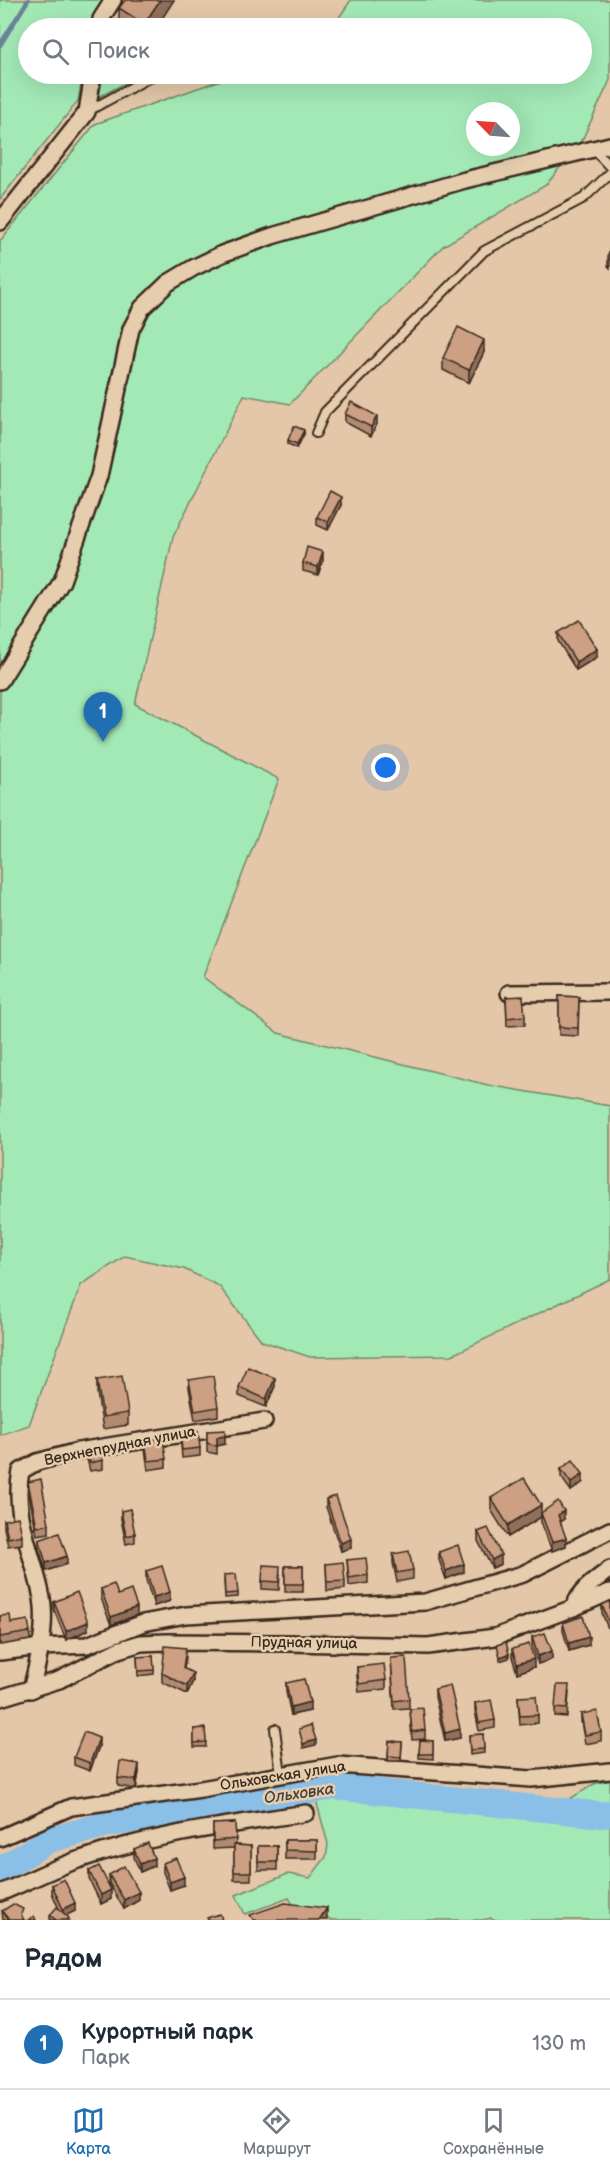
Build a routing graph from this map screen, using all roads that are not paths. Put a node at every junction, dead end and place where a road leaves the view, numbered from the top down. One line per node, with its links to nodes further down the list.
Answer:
1 (113, 0): 2 (street)
2 (102, 18)
3 (91, 84): 5 (street)
4 (138, 84): 5 (lane)
5 (87, 112): 10 (street)
6 (610, 145): 7 (street)
7 (593, 148): 8 (lane); 12 (street)
8 (610, 167)
9 (610, 173): 11 (lane)
10 (0, 222)
11 (316, 432)
12 (0, 681)
13 (610, 992): 14 (street)
14 (509, 993)
15 (264, 1421): 20 (street, Верхнепрудная улица)
16 (610, 1530): 20 (street)
17 (610, 1569): 19 (street)
18 (610, 1592): 19 (street, Прудная улица)
19 (573, 1608): 22 (street, Прудная улица)
20 (41, 1647): 21 (street); 22 (street, Верхнепрудная улица)
21 (0, 1652)
22 (31, 1690): 23 (street, Прудная улица)
23 (0, 1698)
24 (275, 1729): 26 (lane)
25 (610, 1771): 26 (street, Ольховская улица)
26 (282, 1774): 28 (street, Ольховская улица)
27 (306, 1813): 29 (street)
28 (0, 1838)
29 (0, 1893)

